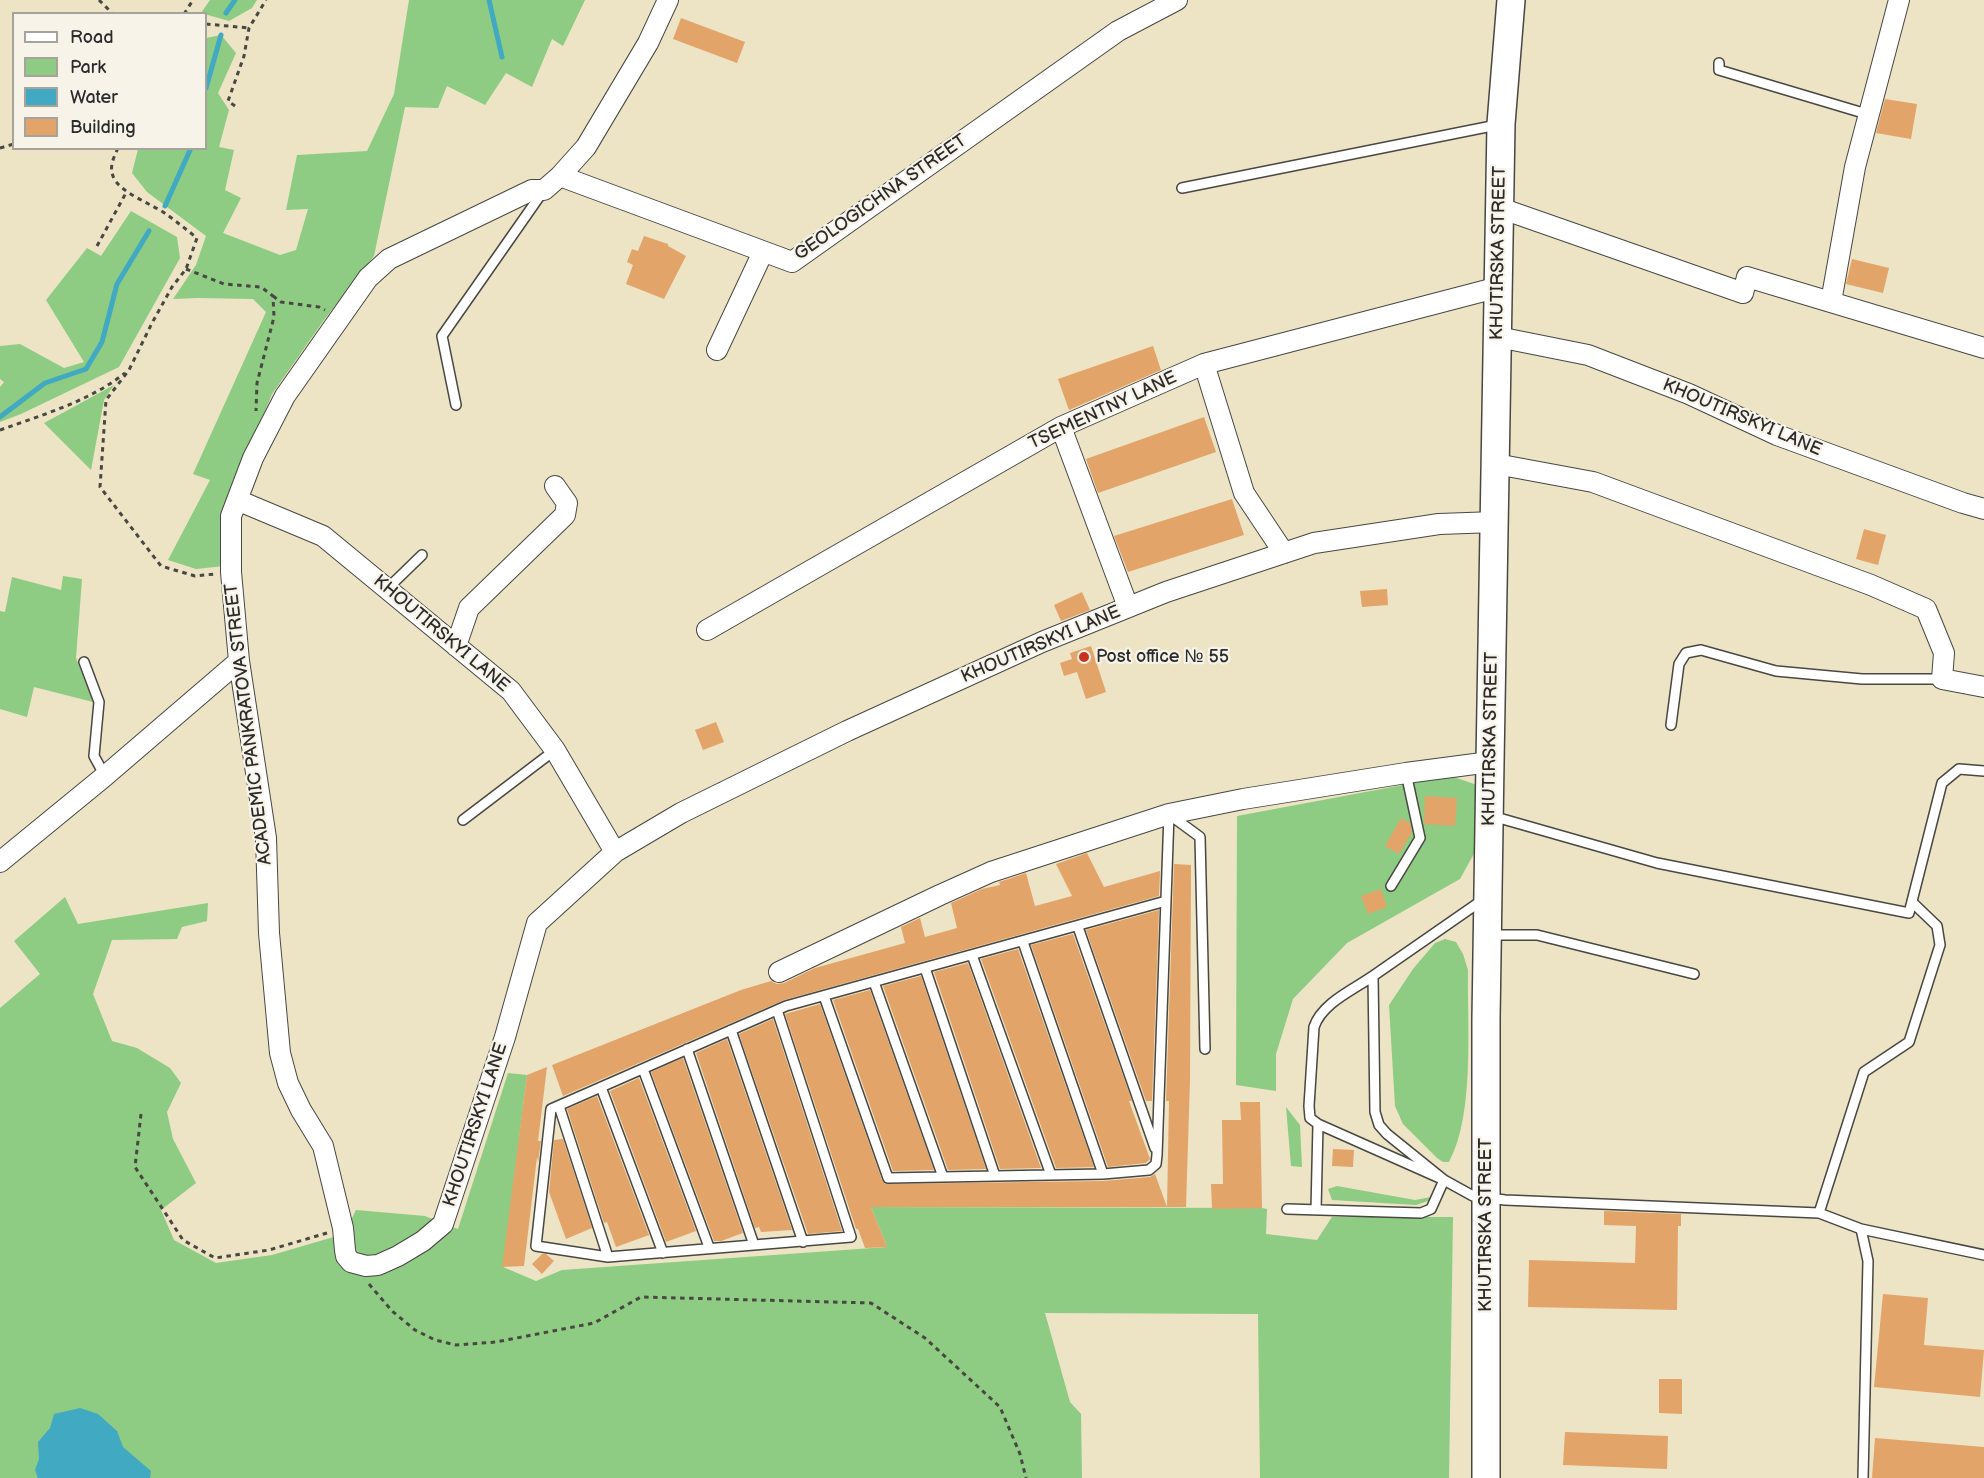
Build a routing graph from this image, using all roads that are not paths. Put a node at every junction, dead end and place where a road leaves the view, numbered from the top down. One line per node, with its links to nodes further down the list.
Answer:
1 (668, 0): 8 (street, ACADEMIC PANKRATOVA STREET)
2 (1178, 0): 12 (street, GEOLOGICHNA STREET)
3 (1510, 0): 7 (main road, KHUTIRSKA STREET)
4 (1899, 0): 6 (street)
5 (1719, 63): 6 (lane)
6 (1869, 115): 14 (street)
7 (1502, 124): 9 (lane); 11 (main road, KHUTIRSKA STREET)
8 (560, 177): 10 (street, ACADEMIC PANKRATOVA STREET); 12 (street, GEOLOGICHNA STREET)
9 (1182, 188)
10 (544, 190): 19 (lane); 23 (street, ACADEMIC PANKRATOVA STREET)
11 (1500, 208): 13 (main road, KHUTIRSKA STREET); 14 (street)
12 (764, 252): 17 (street)
13 (1499, 287): 15 (main road, KHUTIRSKA STREET); 18 (street, TSEMENTNY LANE)
14 (1832, 302): 16 (street)
15 (1498, 337): 21 (main road, KHUTIRSKA STREET); 24 (street, KHOUTIRSKYI LANE)
16 (1984, 348)
17 (717, 350)
18 (1204, 364): 20 (street, TSEMENTNY LANE); 26 (street)
19 (456, 405)
20 (1061, 427): 29 (street); 30 (street, TSEMENTNY LANE)
21 (1496, 464): 25 (main road, KHUTIRSKA STREET); 34 (street)
22 (555, 486): 31 (street)
23 (237, 500): 28 (street, KHOUTIRSKYI LANE); 32 (street, ACADEMIC PANKRATOVA STREET)
24 (1984, 509)
25 (1495, 522): 26 (street, KHOUTIRSKYI LANE); 38 (main road, KHUTIRSKA STREET)
26 (1284, 553): 29 (street, KHOUTIRSKYI LANE)
27 (422, 555): 28 (lane)
28 (387, 589): 31 (street, KHOUTIRSKYI LANE)
29 (1128, 607): 45 (street, KHOUTIRSKYI LANE)
30 (707, 630)
31 (456, 646): 37 (street, KHOUTIRSKYI LANE)
32 (239, 661): 41 (street); 86 (street, ACADEMIC PANKRATOVA STREET)
33 (84, 662): 41 (lane)
34 (1942, 679): 35 (street); 36 (lane)
35 (1984, 687)
36 (1671, 725)
37 (555, 750): 44 (lane); 45 (street, KHOUTIRSKYI LANE)
38 (1490, 762): 40 (street); 43 (main road, KHUTIRSKA STREET)
39 (1984, 771): 50 (lane)
40 (1406, 773): 42 (street); 47 (lane)
41 (105, 776): 46 (street)
42 (1169, 814): 49 (lane); 56 (street); 64 (lane)
43 (1490, 815): 48 (main road, KHUTIRSKA STREET); 50 (lane)
44 (463, 820)
45 (615, 852): 86 (street, KHOUTIRSKYI LANE)
46 (0, 862)
47 (1390, 886)
48 (1488, 896): 52 (main road, KHUTIRSKA STREET); 58 (lane)
49 (1166, 901): 51 (lane); 69 (lane)
50 (1912, 902): 78 (lane)
51 (1078, 927): 53 (lane); 69 (lane)
52 (1488, 935): 57 (lane); 75 (main road, KHUTIRSKA STREET)
53 (1023, 942): 54 (lane); 70 (lane)
54 (972, 956): 55 (lane); 71 (lane)
55 (925, 968): 59 (lane); 72 (lane)
56 (779, 972)
57 (1694, 975)
58 (1373, 976): 68 (lane); 74 (lane)
59 (874, 982): 60 (lane); 73 (lane)
60 (824, 996): 61 (lane); 73 (lane)
61 (777, 1010): 62 (lane); 80 (lane)
62 (731, 1030): 63 (lane); 80 (lane)
63 (687, 1049): 65 (lane); 81 (lane)
64 (1205, 1049)
65 (643, 1069): 66 (lane); 82 (lane)
66 (601, 1087): 67 (lane); 83 (lane)
67 (559, 1106): 85 (lane); 85 (lane)
68 (1318, 1125): 74 (lane); 77 (lane)
69 (1157, 1155): 70 (lane)
70 (1103, 1174): 71 (lane)
71 (1051, 1175): 72 (lane)
72 (996, 1176): 73 (lane)
73 (943, 1177)
74 (1444, 1180): 75 (lane); 77 (lane)
75 (1486, 1198): 78 (lane); 87 (main road, KHUTIRSKA STREET)
76 (1287, 1209): 77 (lane)
77 (1316, 1210)
78 (1819, 1213): 79 (lane)
79 (1861, 1229): 84 (lane); 88 (lane)
80 (803, 1242): 81 (lane)
81 (754, 1245): 82 (lane)
82 (709, 1247): 83 (lane)
83 (663, 1253): 85 (lane)
84 (1984, 1255)
85 (609, 1257)
86 (351, 1262)
87 (1486, 1478)
88 (1863, 1478)

